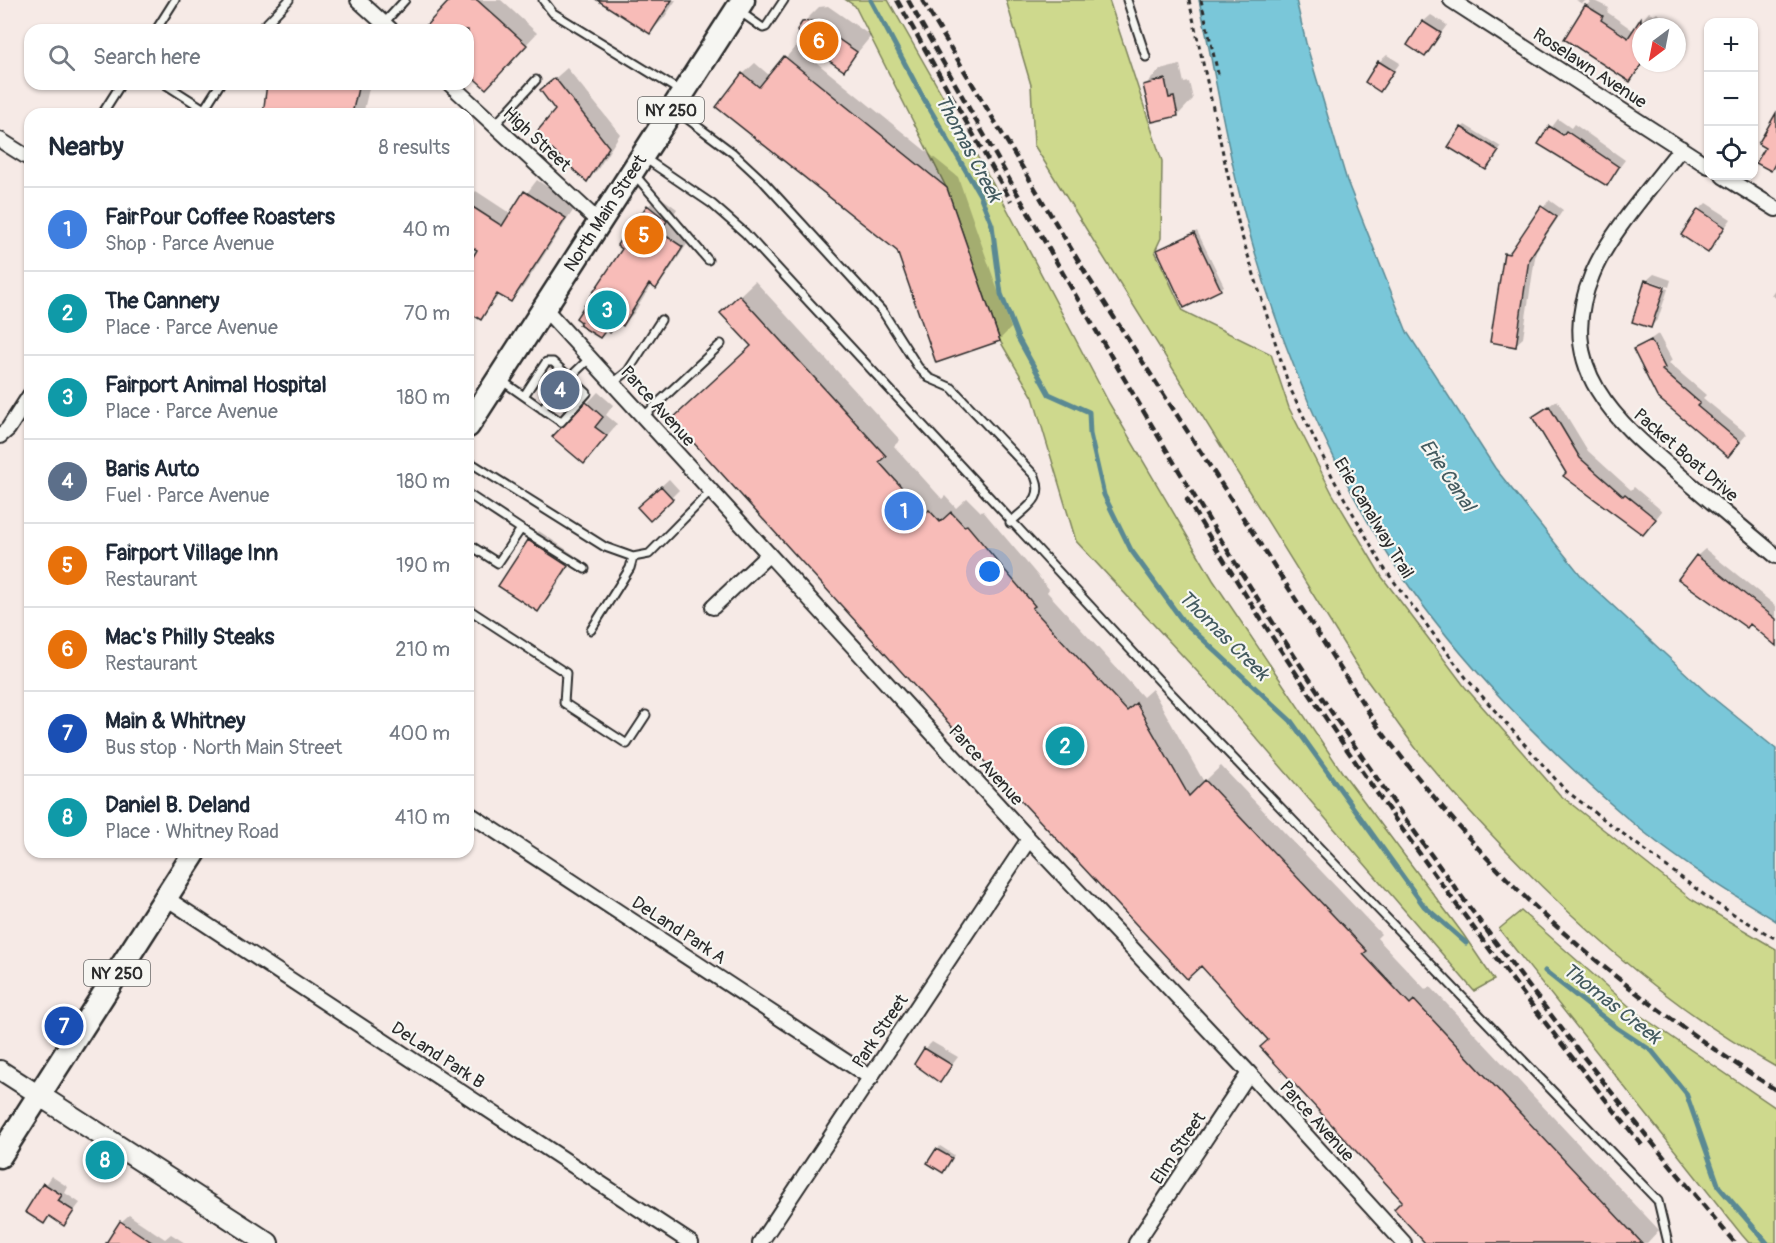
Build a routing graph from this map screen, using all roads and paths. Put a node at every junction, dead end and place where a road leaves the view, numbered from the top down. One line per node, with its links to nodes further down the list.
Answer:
1 (175, 0): 12 (lane)
2 (289, 0): 13 (lane)
3 (358, 0): 14 (street)
4 (405, 0): 15 (lane)
5 (543, 0): 23 (lane)
6 (784, 0): 11 (lane)
7 (1127, 0): 16 (lane)
8 (1189, 0): 69 (path, Erie Canalway Trail)
9 (1201, 0): 17 (path)
10 (1451, 0): 29 (street, Roselawn Avenue)
11 (740, 5): 23 (main road, North Main Street / NY 250)
12 (160, 24)
13 (266, 24)
14 (384, 24)
15 (389, 24)
16 (1146, 57)
17 (1219, 78)
18 (536, 80): 27 (lane)
19 (117, 90): 24 (lane)
20 (173, 90): 25 (lane)
21 (216, 90): 26 (lane)
22 (457, 90): 27 (street, High Street)
23 (677, 100): 32 (main road, North Main Street / NY 250); 54 (lane)
24 (106, 108)
25 (197, 108)
26 (205, 108)
27 (495, 125): 35 (street, High Street)
28 (0, 140): 30 (street)
29 (1681, 148): 31 (street, Roselawn Avenue); 58 (street, Packet Boat Drive)
30 (24, 155)
31 (1704, 163)
32 (637, 164): 35 (main road, North Main Street / NY 250); 36 (lane); 54 (lane)
33 (1730, 180): 34 (street)
34 (1776, 209)
35 (599, 222): 37 (main road, North Main Street / NY 250)
36 (708, 260)
37 (544, 308): 40 (street, Parce Avenue); 41 (main road, North Main Street / NY 250)
38 (661, 320): 43 (lane)
39 (721, 344): 48 (lane)
40 (590, 358): 42 (lane); 43 (street, Parce Avenue)
41 (499, 378): 44 (lane); 49 (main road, North Main Street / NY 250)
42 (569, 379): 44 (lane); 47 (lane)
43 (613, 383): 48 (street, Parce Avenue)
44 (524, 396): 47 (lane)
45 (550, 399): 47 (lane)
46 (24, 404): 50 (street)
47 (542, 409)
48 (644, 416): 52 (street, Parce Avenue)
49 (474, 417)
50 (0, 436)
51 (474, 465): 59 (lane)
52 (711, 491): 57 (street, Parce Avenue); 59 (lane)
53 (474, 498): 55 (lane)
54 (1010, 523): 80 (lane)
55 (521, 529): 56 (lane); 60 (lane)
56 (474, 548)
57 (770, 554): 61 (street); 66 (street, Parce Avenue)
58 (1776, 556)
59 (633, 557): 63 (lane)
60 (585, 569)
61 (713, 607)
62 (474, 613): 64 (lane)
63 (591, 630)
64 (646, 715)
65 (474, 817): 72 (street, DeLand Park A)
66 (1029, 839): 71 (street, Parce Avenue); 72 (street, Park Street)
67 (191, 858): 68 (main road, NY 250)
68 (166, 898): 73 (main road, NY 250); 76 (street, DeLand Park B)
69 (1776, 939)
70 (0, 1070): 73 (street)
71 (1249, 1073): 78 (street, Elm Street); 79 (street, Parce Avenue)
72 (871, 1078): 77 (street, Park Street)
73 (39, 1095): 74 (main road, NY 250); 75 (main road)
74 (0, 1156)
75 (268, 1243)
76 (691, 1243)
77 (760, 1243)
78 (1136, 1243)
79 (1404, 1243)
80 (1668, 1243)

